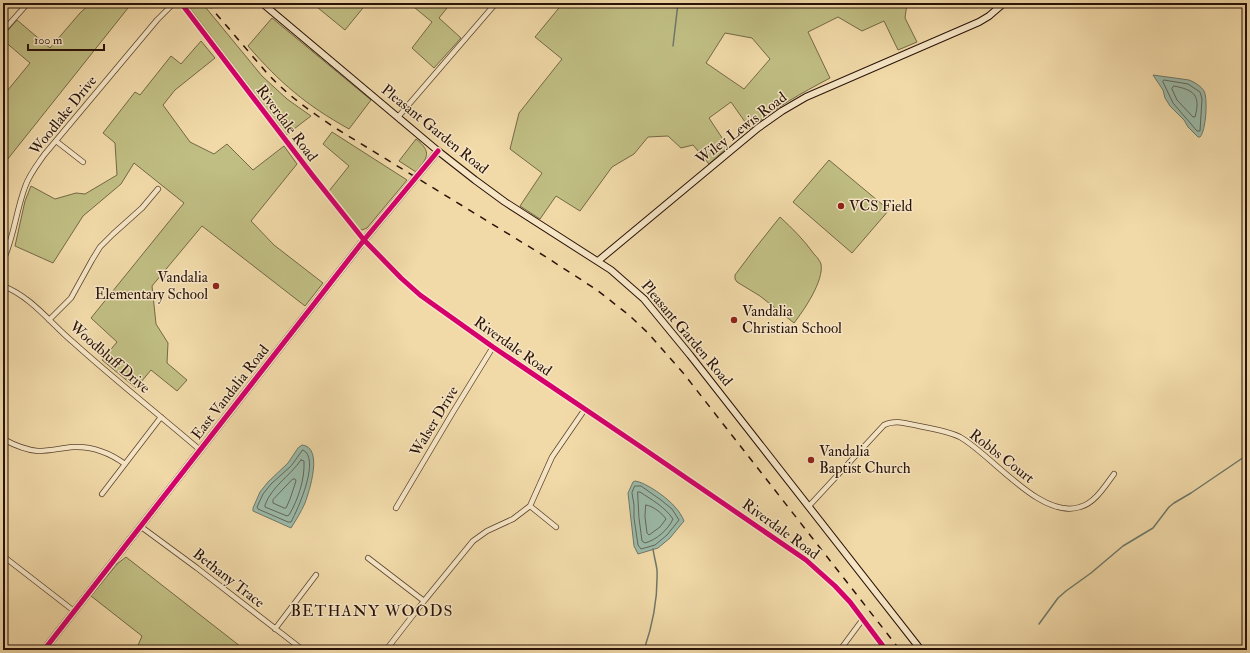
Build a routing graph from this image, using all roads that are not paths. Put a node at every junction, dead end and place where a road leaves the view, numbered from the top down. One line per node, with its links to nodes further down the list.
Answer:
1 (28, 3): 7 (street)
2 (174, 3): 9 (street, Woodlake Drive)
3 (181, 3): 13 (street, Riverdale Road)
4 (262, 3): 8 (street, Pleasant Garden Road)
5 (496, 3): 8 (street)
6 (1004, 3): 15 (street, Wiley Lewis Road)
7 (3, 31)
8 (398, 117): 10 (street, Pleasant Garden Road)
9 (56, 141): 11 (street); 14 (street, Woodlake Drive)
10 (438, 151): 13 (street, East Vandalia Road); 15 (street, Pleasant Garden Road)
11 (84, 162)
12 (158, 189): 17 (street)
13 (364, 240): 18 (street, Riverdale Road); 22 (street, East Vandalia Road)
14 (3, 261)
15 (598, 261): 27 (street, Pleasant Garden Road)
16 (3, 286): 17 (street, Woodbluff Drive)
17 (49, 320): 20 (street, Woodbluff Drive)
18 (493, 347): 19 (street, Riverdale Road); 28 (street, Walser Drive)
19 (585, 409): 26 (street); 36 (street, Riverdale Road)
20 (161, 417): 22 (street, Woodbluff Drive); 23 (street)
21 (3, 439): 23 (street)
22 (200, 450): 29 (street, East Vandalia Road)
23 (125, 464): 25 (street)
24 (1114, 474): 27 (street, Robbs Court)
25 (102, 494)
26 (530, 506): 30 (street); 34 (street)
27 (809, 506): 43 (street, Pleasant Garden Road)
28 (396, 508)
29 (140, 526): 35 (street, East Vandalia Road); 37 (street, Bethany Trace)
30 (556, 527)
31 (368, 558): 34 (street)
32 (4, 559): 35 (street)
33 (316, 576): 37 (street)
34 (424, 601): 40 (street)
35 (74, 611): 38 (street, East Vandalia Road)
36 (863, 619): 41 (street); 42 (street, Riverdale Road)
37 (275, 629): 39 (street, Bethany Trace)
38 (44, 650)
39 (303, 650)
40 (386, 650)
41 (840, 650)
42 (886, 650)
43 (922, 650)

